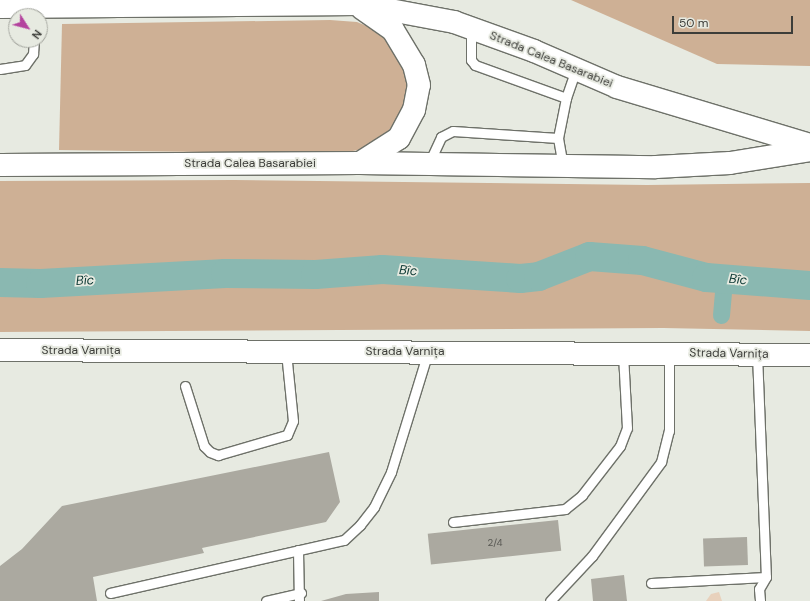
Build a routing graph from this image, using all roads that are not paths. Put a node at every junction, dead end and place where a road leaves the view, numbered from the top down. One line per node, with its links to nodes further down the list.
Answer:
1 (358, 4): 2 (main road, Strada Calea Basarabiei); 3 (main road, Strada Calea Basarabiei); 11 (main road)
2 (48, 11)
3 (471, 28): 6 (main road, Strada Calea Basarabiei); 7 (lane)
4 (33, 48): 5 (lane)
5 (0, 69)
6 (576, 69): 7 (lane); 9 (main road, Strada Calea Basarabiei)
7 (566, 98): 8 (lane)
8 (558, 138): 12 (lane); 14 (lane)
9 (810, 145)
10 (810, 150): 14 (main road, Strada Calea Basarabiei)
11 (360, 163): 12 (main road, Strada Calea Basarabiei); 13 (main road, Strada Calea Basarabiei)
12 (428, 164): 14 (main road, Strada Calea Basarabiei)
13 (0, 165)
14 (563, 166)
15 (0, 350): 16 (main road, Strada Varnița)
16 (286, 352): 17 (main road, Strada Varnița); 22 (lane)
17 (428, 352): 18 (main road, Strada Varnița); 24 (lane)
18 (623, 353): 19 (main road, Strada Varnița); 23 (lane)
19 (669, 353): 20 (main road, Strada Varnița); 30 (lane)
20 (757, 354): 21 (main road, Strada Varnița); 25 (lane)
21 (810, 354)
22 (185, 386)
23 (453, 522)
24 (298, 550): 27 (lane); 28 (lane)
25 (766, 577): 26 (lane); 31 (lane)
26 (650, 583)
27 (110, 593)
28 (300, 597): 29 (lane)
29 (266, 601)
30 (550, 601)
31 (760, 601)

